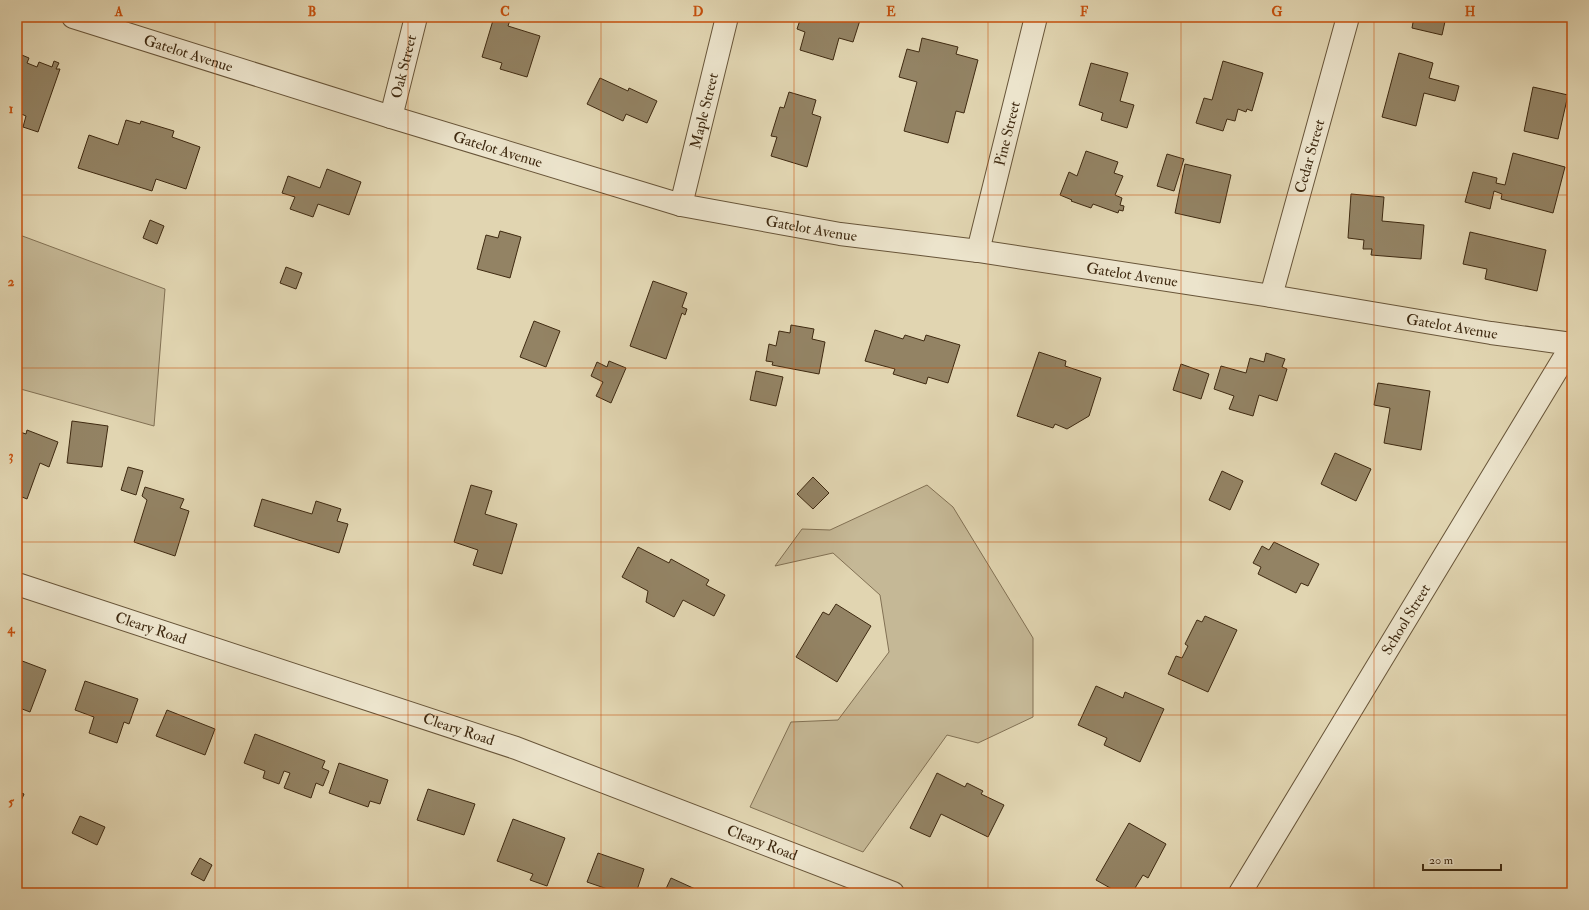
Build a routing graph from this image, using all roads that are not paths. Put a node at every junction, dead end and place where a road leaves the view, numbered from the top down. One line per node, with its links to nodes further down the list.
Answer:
1 (73, 17): 6 (street, Gatelot Avenue)
2 (416, 17): 6 (street, Oak Street)
3 (727, 17): 7 (street, Maple Street)
4 (1036, 17): 8 (street, Pine Street)
5 (1348, 17): 9 (street, Cedar Street)
6 (391, 116): 7 (street, Gatelot Avenue)
7 (681, 205): 8 (street, Gatelot Avenue)
8 (978, 251): 9 (street, Gatelot Avenue)
9 (1271, 296): 10 (street, Gatelot Avenue)
10 (1572, 345): 13 (street, School Street)
11 (17, 584): 12 (street, Cleary Road)
12 (893, 893)
13 (1240, 893)

